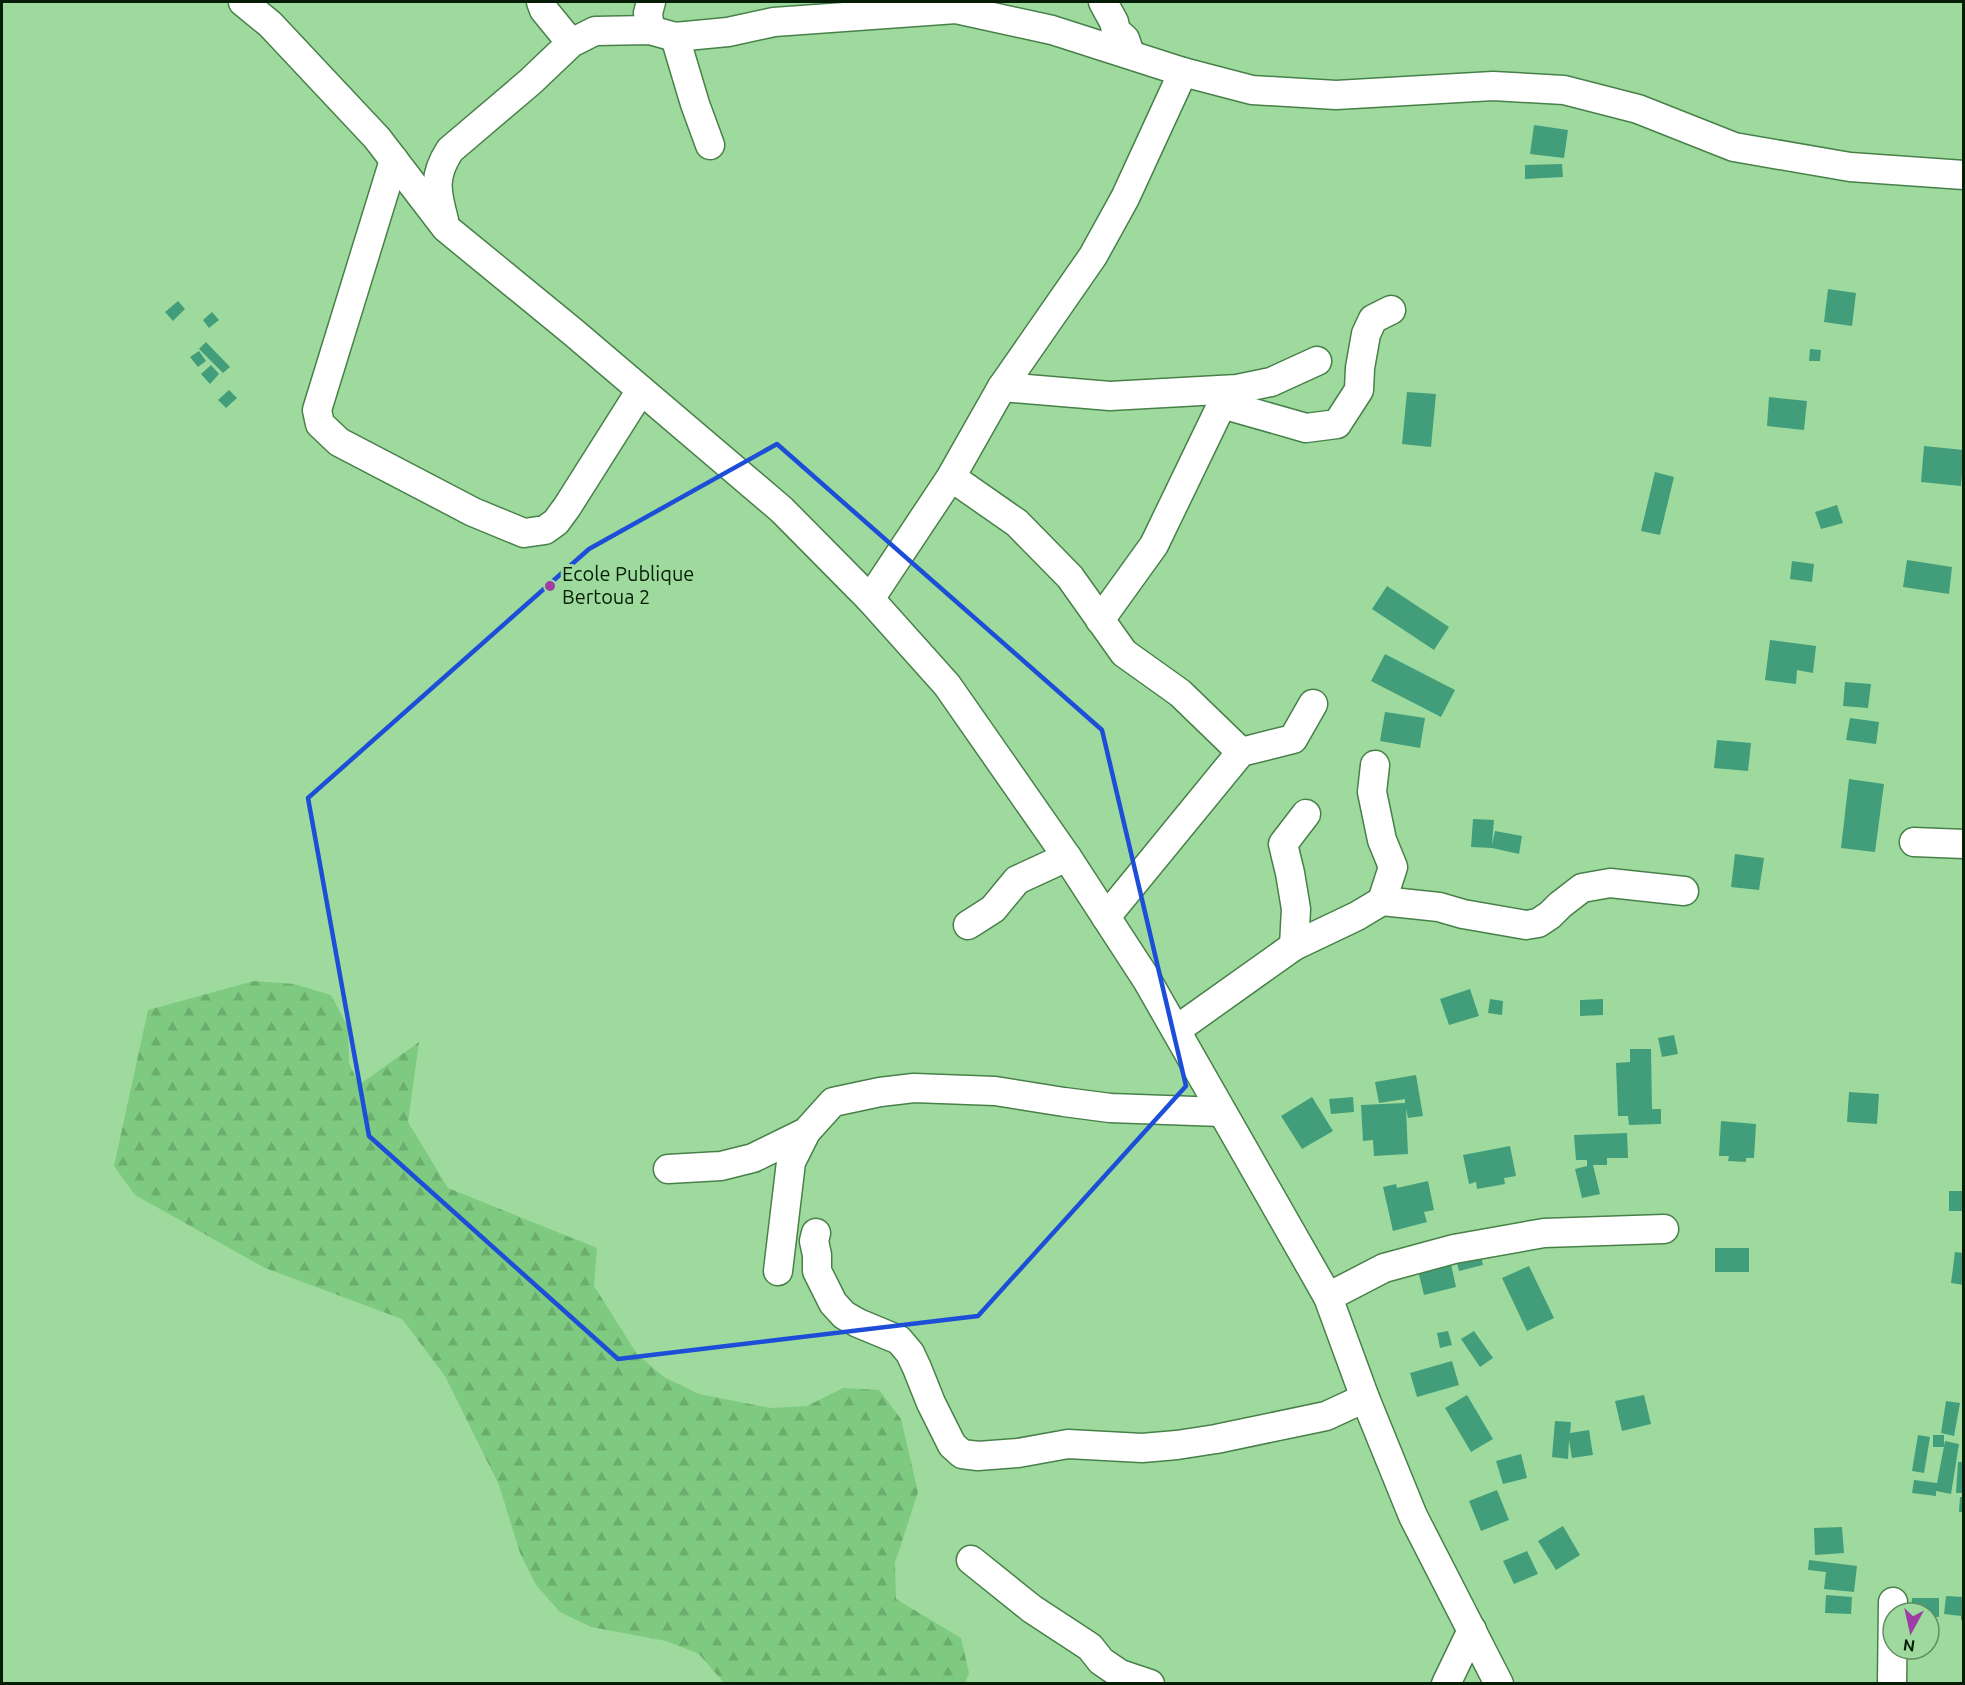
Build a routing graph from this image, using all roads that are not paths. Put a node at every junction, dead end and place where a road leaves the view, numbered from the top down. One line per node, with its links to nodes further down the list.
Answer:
1 (243, 2): 10 (street)
2 (541, 2): 6 (street)
3 (651, 2): 5 (street)
4 (1103, 2): 7 (street)
5 (663, 34): 6 (street); 7 (street); 9 (street)
6 (571, 43): 12 (street)
7 (1130, 54): 8 (street)
8 (1183, 72): 11 (street); 15 (street)
9 (710, 146)
10 (394, 160): 12 (street); 16 (street)
11 (1964, 175)
12 (446, 228): 16 (street)
13 (1391, 310): 19 (street)
14 (1317, 361): 15 (street)
15 (1002, 387): 17 (street)
16 (641, 390): 18 (street)
17 (951, 477): 18 (street); 19 (street)
18 (870, 599): 26 (street)
19 (1100, 620): 21 (street)
20 (1313, 704): 21 (street)
21 (1241, 752): 29 (street)
22 (1375, 765): 28 (street)
23 (1306, 814): 31 (street)
24 (1959, 840): 25 (street)
25 (1914, 842)
26 (1067, 857): 29 (street); 30 (street)
27 (1684, 891): 28 (street)
28 (1382, 901): 31 (street)
29 (1106, 917): 32 (street)
30 (968, 925)
31 (1294, 946): 32 (street)
32 (1176, 1030): 33 (street)
33 (1222, 1112): 34 (street); 39 (street)
34 (806, 1132): 35 (street); 38 (street)
35 (668, 1169)
36 (1664, 1229): 39 (street)
37 (816, 1233): 40 (street)
38 (778, 1271)
39 (1328, 1297): 40 (street)
40 (1365, 1398): 42 (street)
41 (971, 1560): 44 (street)
42 (1472, 1630): 45 (street); 46 (street)
43 (1892, 1661): 47 (street)
44 (1150, 1683)
45 (1446, 1683)
46 (1498, 1683)
47 (1892, 1683)

